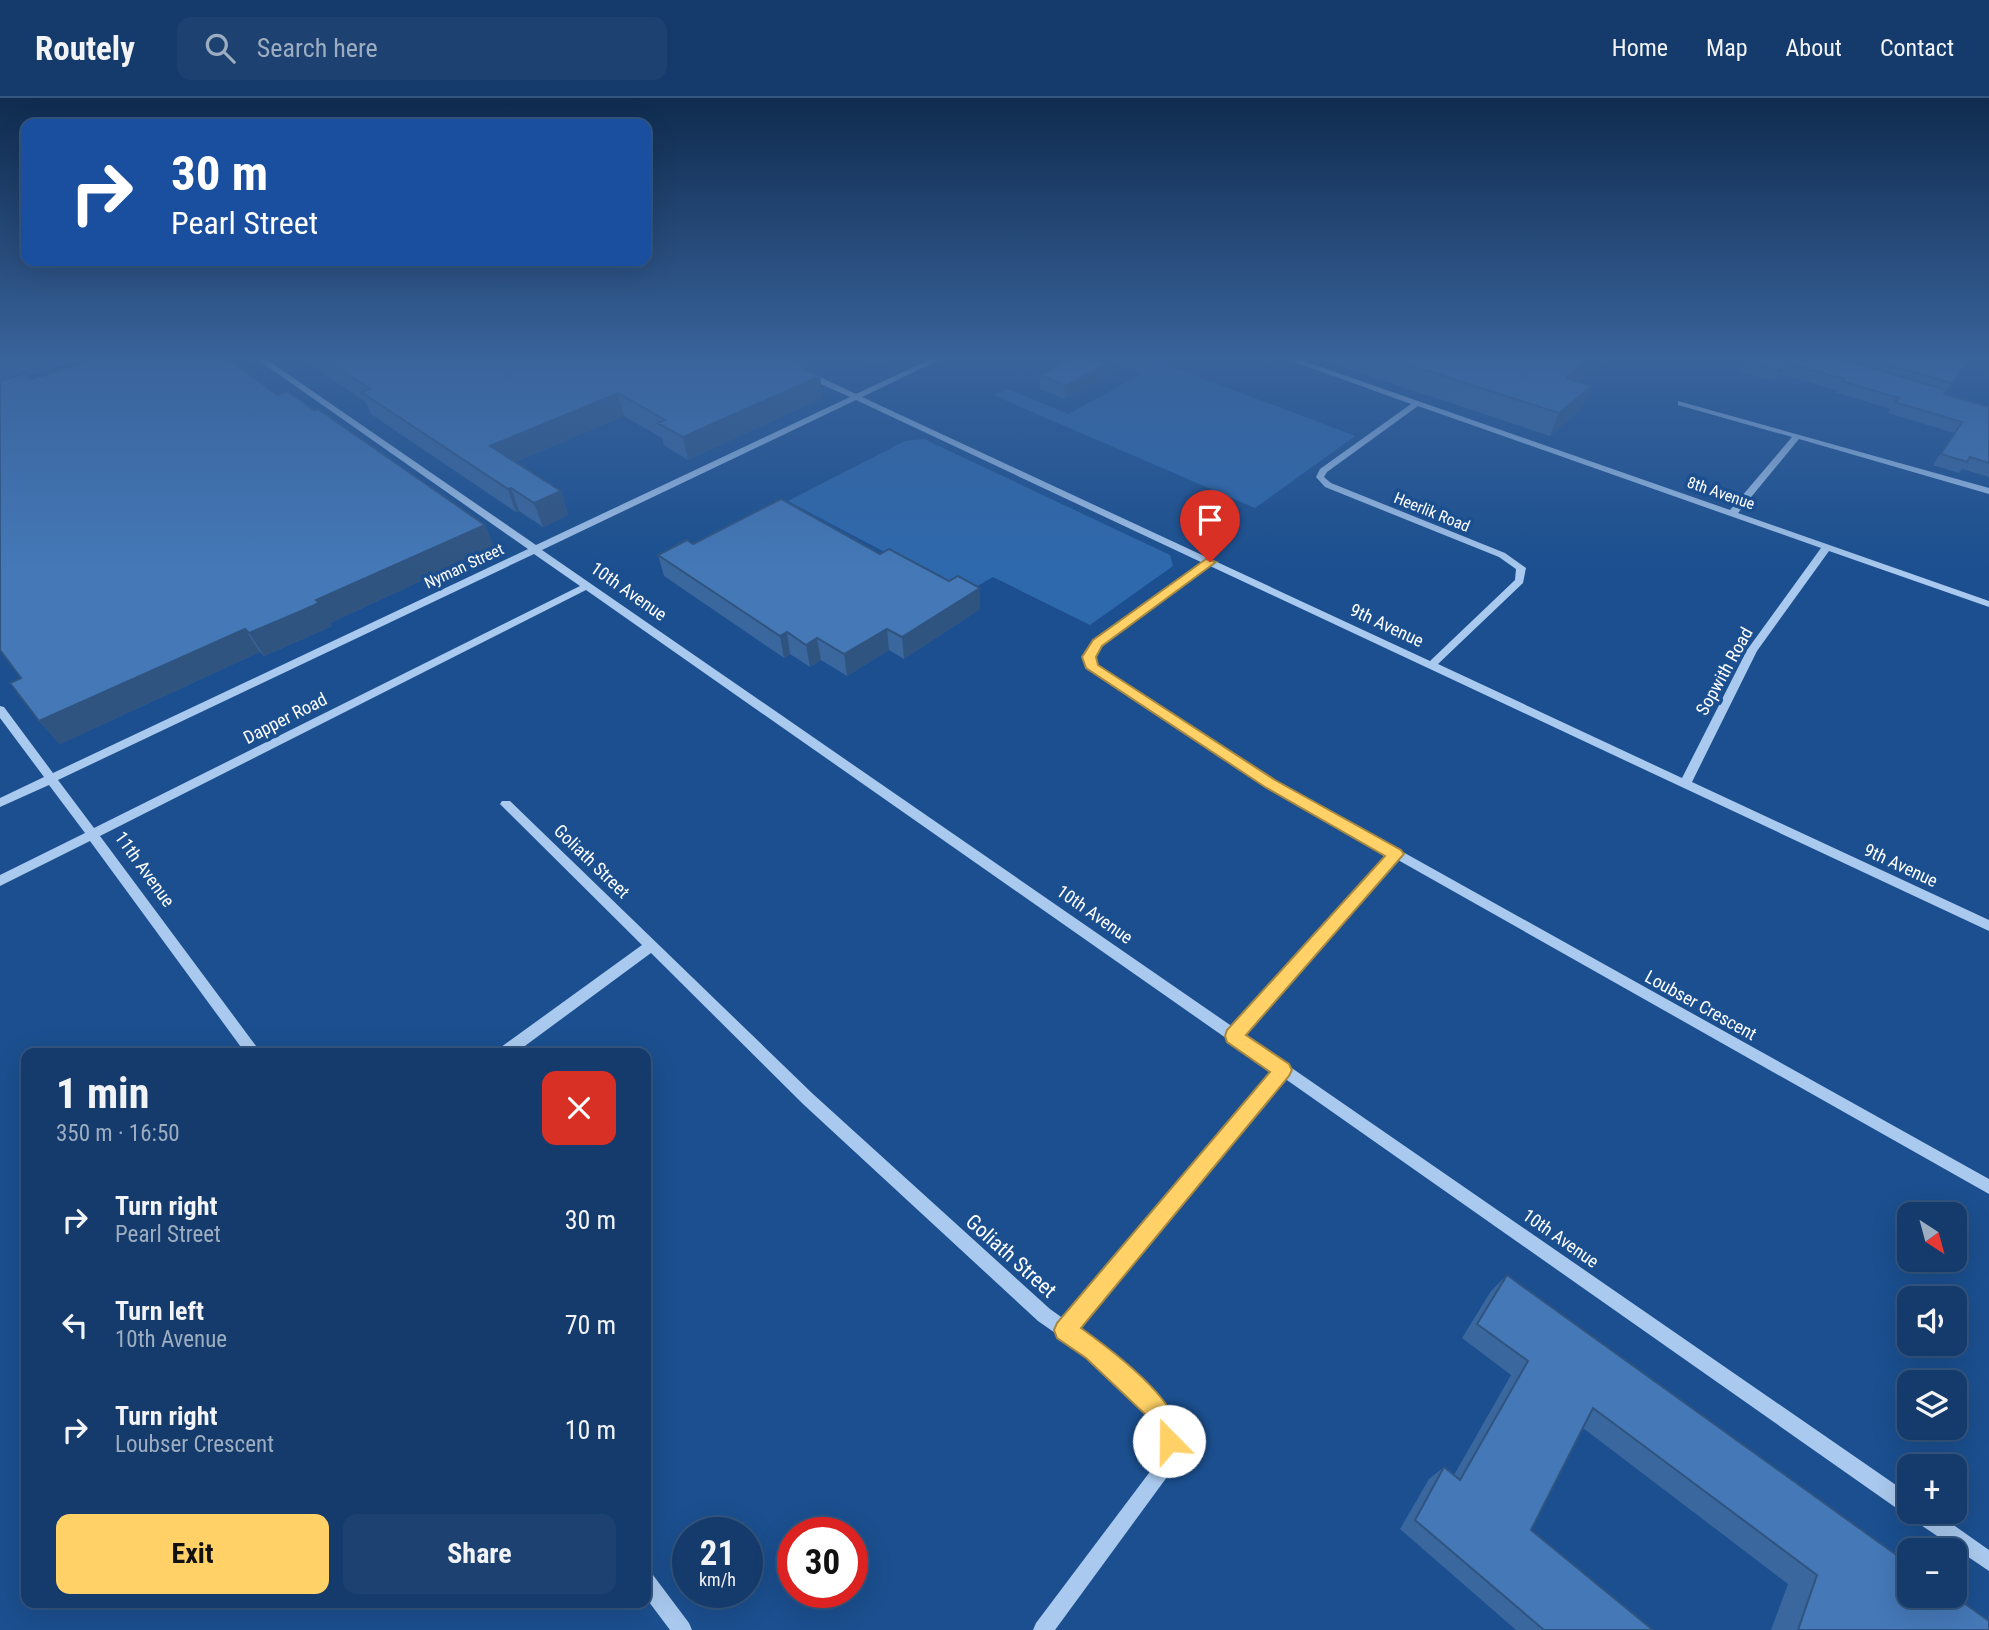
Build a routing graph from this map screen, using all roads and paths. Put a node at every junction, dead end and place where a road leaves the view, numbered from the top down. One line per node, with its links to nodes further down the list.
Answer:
1 (362, 428): 11 (street, 10th Avenue)
2 (790, 428): 11 (street, Nyman Street)
3 (924, 428): 12 (street, 9th Avenue)
4 (1382, 428): 15 (street, Heerlik Road)
5 (1489, 428): 9 (street, 8th Avenue)
6 (1768, 428): 7 (street)
7 (1797, 437): 8 (street); 9 (street)
8 (1989, 491)
9 (1732, 514): 10 (street, 8th Avenue)
10 (1827, 547): 14 (street, 8th Avenue); 18 (street, Sopwith Road)
11 (536, 549): 13 (street, 10th Avenue); 17 (street, Nyman Street)
12 (1210, 562): 15 (street, 9th Avenue); 22 (street, Loubser Crescent)
13 (585, 587): 21 (street, Dapper Road); 26 (street, 10th Avenue)
14 (1989, 604)
15 (1431, 665): 18 (street, 9th Avenue)
16 (0, 710): 17 (street, 11th Avenue)
17 (52, 778): 19 (street, Nyman Street); 21 (street, 11th Avenue)
18 (1685, 784): 24 (street, 9th Avenue)
19 (0, 803)
20 (506, 804): 25 (street, Goliath Street)
21 (93, 834): 23 (street, Dapper Road); 27 (street, 11th Avenue)
22 (1396, 854): 26 (street); 30 (street, Loubser Crescent)
23 (0, 881)
24 (1989, 926)
25 (651, 946): 28 (street); 31 (street, Goliath Street)
26 (1234, 1036): 29 (street, 10th Avenue)
27 (251, 1048)
28 (510, 1048)
29 (1282, 1070): 31 (street); 32 (street, 10th Avenue)
30 (1989, 1187)
31 (1065, 1330): 37 (street, Goliath Street)
32 (1897, 1497)
33 (1936, 1524): 34 (street)
34 (1989, 1561)
35 (651, 1588): 36 (street)
36 (682, 1630)
37 (1043, 1630)

